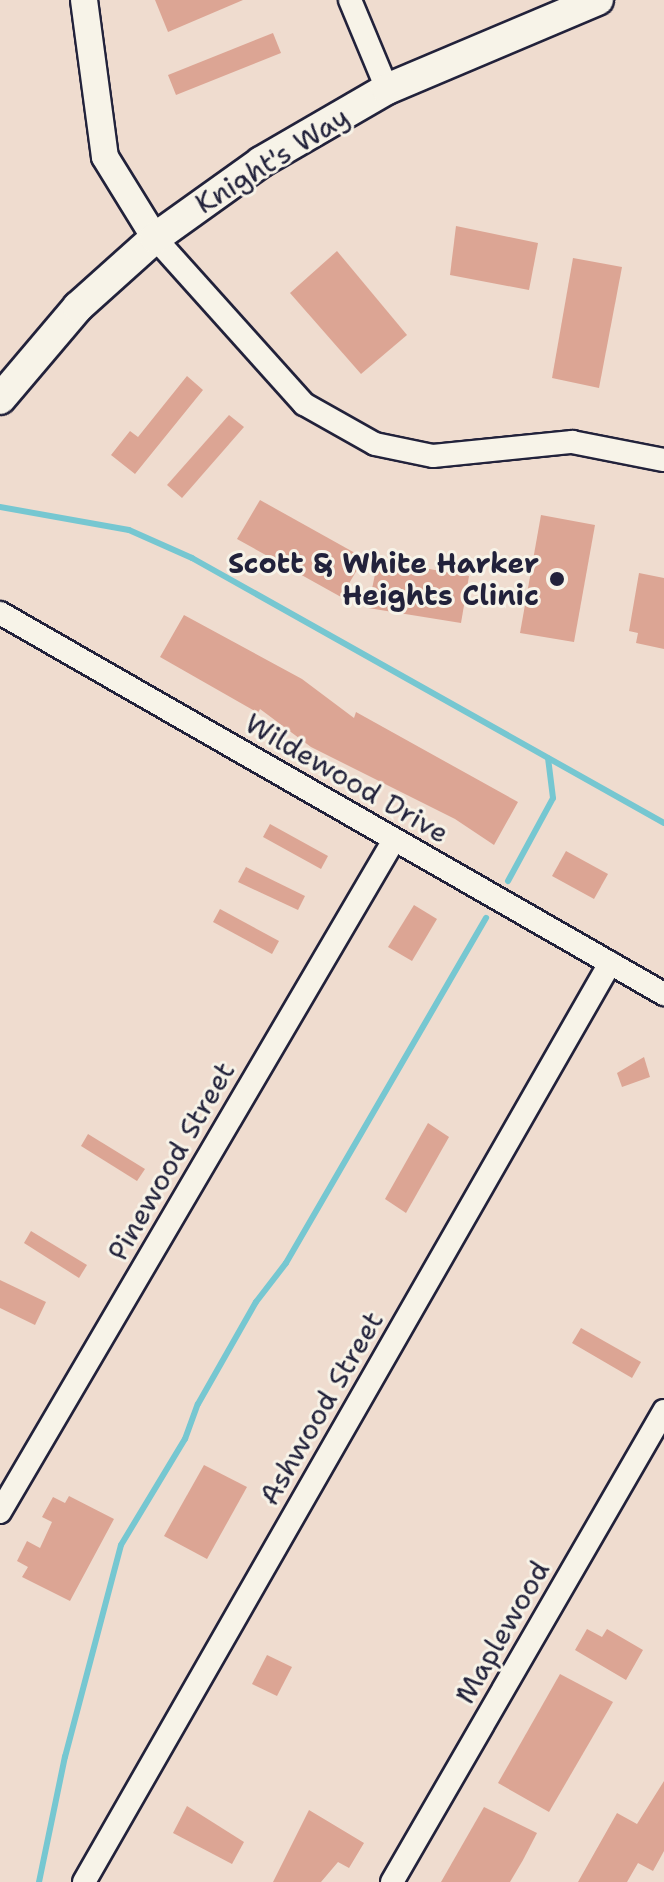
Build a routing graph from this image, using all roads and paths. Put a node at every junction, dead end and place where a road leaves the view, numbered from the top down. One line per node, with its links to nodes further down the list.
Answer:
1 (84, 0): 5 (street)
2 (350, 0): 4 (street)
3 (598, 0): 4 (main road, Knight's Way)
4 (387, 89): 5 (main road, Knight's Way)
5 (155, 238): 6 (main road, Knight's Way); 7 (street)
6 (0, 399)
7 (664, 460)
8 (0, 613): 9 (street, Wildewood Drive)
9 (394, 840): 10 (street, Wildewood Drive); 13 (street, Pinewood Street)
10 (610, 963): 11 (street, Wildewood Drive); 14 (street, Ashwood Street)
11 (664, 994)
12 (664, 1411): 15 (street, Maplewood)
13 (0, 1512)
14 (84, 1882)
15 (392, 1882)

